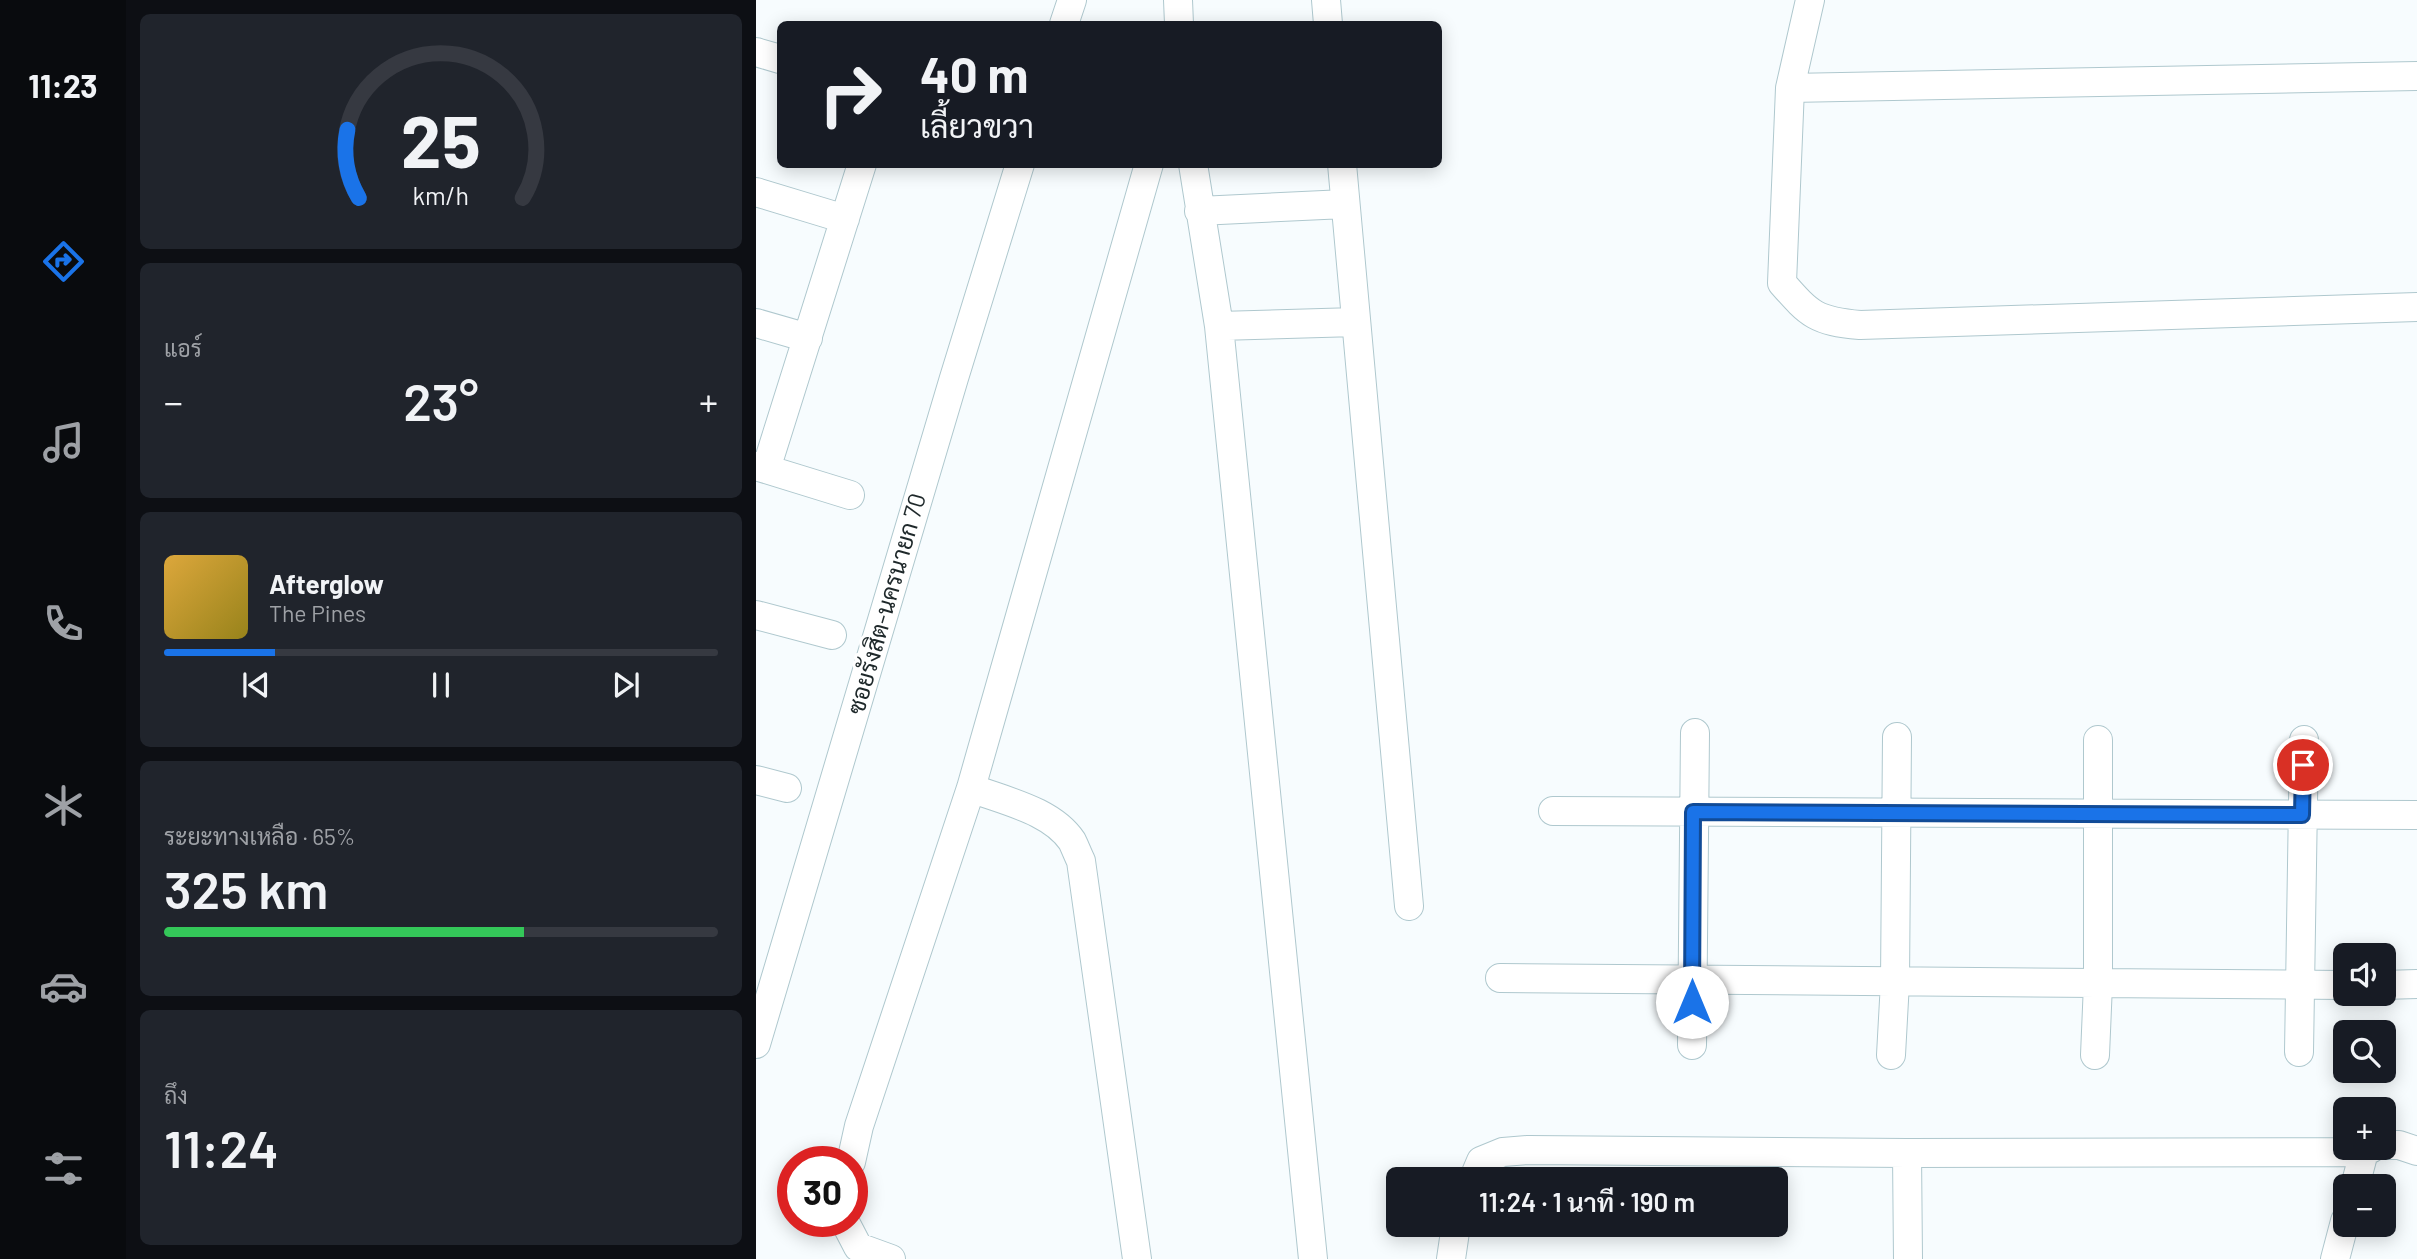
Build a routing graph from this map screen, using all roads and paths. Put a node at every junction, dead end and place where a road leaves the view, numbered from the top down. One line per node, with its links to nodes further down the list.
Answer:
1 (1072, 0): 5 (street)
2 (1178, 0): 6 (street)
3 (1326, 0): 7 (street)
4 (1810, 0): 11 (street)
5 (1065, 21)
6 (1180, 21)
7 (1328, 21)
8 (756, 52): 9 (street)
9 (777, 59)
10 (2417, 76): 11 (street)
11 (1790, 89): 21 (street)
12 (861, 168): 20 (street)
13 (1019, 168): 52 (street, ซอยรังสิต-นครนายก 70)
14 (1148, 168): 36 (street)
15 (1193, 168): 19 (street)
16 (1342, 168): 18 (street)
17 (756, 192): 20 (street)
18 (1345, 204): 19 (street); 22 (street)
19 (1199, 211): 24 (street)
20 (845, 219): 25 (street)
21 (2417, 307)
22 (1356, 322): 24 (street); 43 (street)
23 (756, 323): 25 (street)
24 (1219, 326): 68 (street)
25 (808, 338): 26 (street)
26 (761, 467): 27 (street)
27 (850, 495)
28 (756, 615): 29 (street)
29 (832, 635)
30 (1695, 733): 38 (street)
31 (1897, 737): 39 (street)
32 (2098, 740): 40 (street)
33 (2304, 740): 41 (street)
34 (756, 780): 35 (street)
35 (787, 788)
36 (971, 788): 58 (street); 67 (street)
37 (1553, 811): 38 (street)
38 (1693, 812): 39 (street); 45 (street)
39 (1897, 813): 40 (street); 46 (street)
40 (2098, 813): 41 (street); 47 (street)
41 (2302, 815): 42 (street); 49 (street)
42 (2417, 815)
43 (1409, 906)
44 (1500, 978): 45 (street)
45 (1693, 980): 46 (street); 53 (street)
46 (1895, 982): 47 (street); 55 (street)
47 (2098, 984): 49 (street); 56 (street)
48 (2417, 984): 51 (street)
49 (2301, 985): 50 (street); 54 (street)
50 (2333, 985)
51 (2396, 985)
52 (756, 1044)
53 (1692, 1045)
54 (2299, 1052)
55 (1891, 1055)
56 (2095, 1055)
57 (2396, 1145): 60 (street)
58 (855, 1146)
59 (2333, 1148): 61 (street)
60 (2417, 1152)
61 (1907, 1153): 62 (street); 70 (street)
62 (1478, 1167)
63 (853, 1237): 66 (street)
64 (1454, 1237): 69 (street)
65 (2340, 1237): 71 (street)
66 (891, 1259)
67 (1138, 1259)
68 (1313, 1259)
69 (1451, 1259)
70 (1908, 1259)
71 (2334, 1259)

